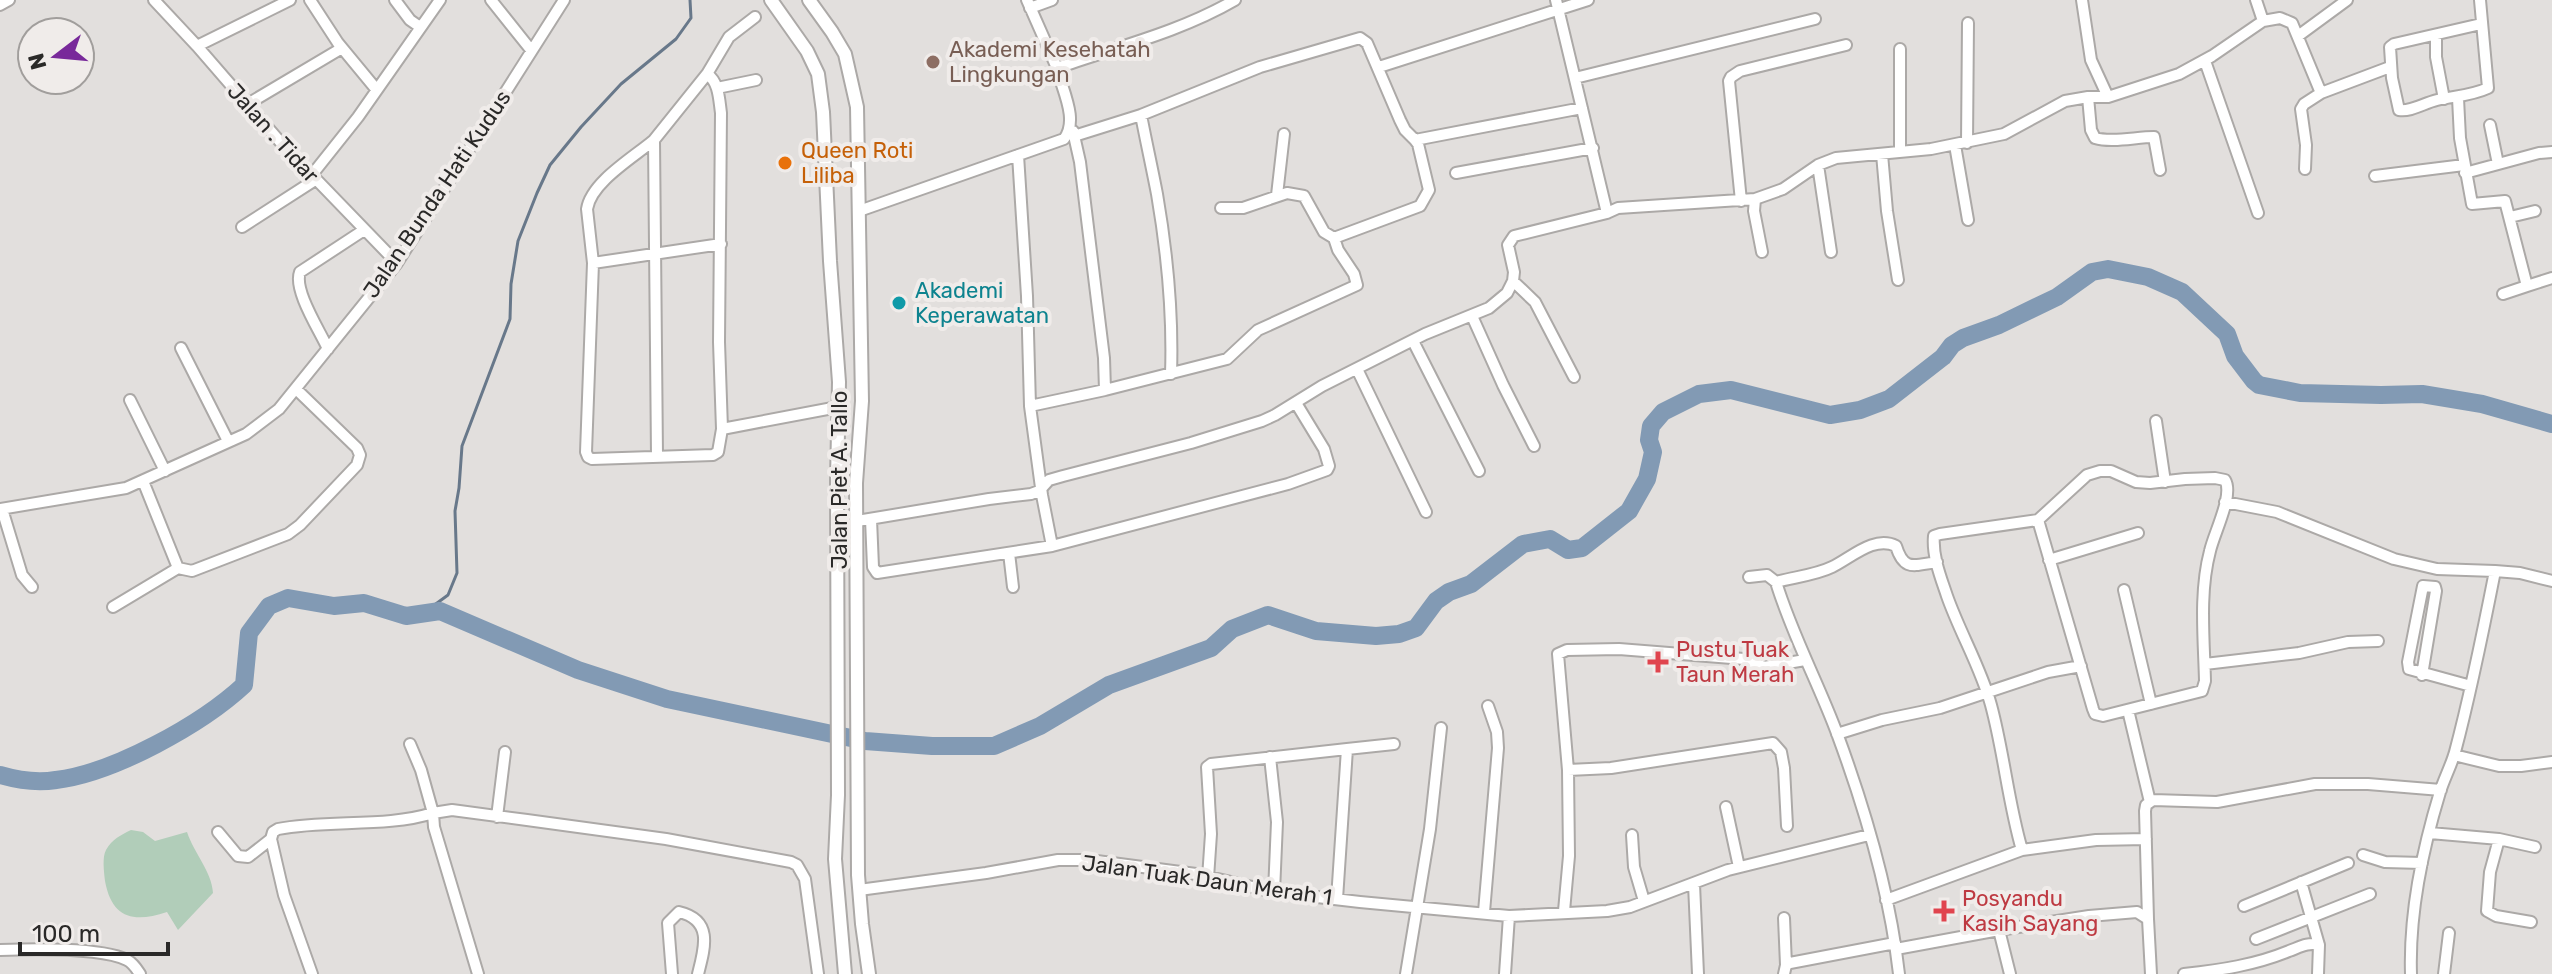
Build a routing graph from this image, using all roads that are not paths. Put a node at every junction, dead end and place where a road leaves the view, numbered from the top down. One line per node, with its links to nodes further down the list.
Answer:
1 (9, 0): 20 (street)
2 (154, 0): 30 (street, Jalan . Tidar)
3 (290, 0): 30 (street)
4 (310, 0): 31 (street)
5 (395, 0): 26 (street)
6 (440, 0): 26 (street)
7 (491, 0): 33 (street)
8 (564, 0): 33 (street, Jalan Bunda Hati Kudus)
9 (771, 0): 106 (main road, Jalan Piet A. Tallo)
10 (809, 0): 74 (main road, Jalan Piet A. Tallo)
11 (1052, 0): 18 (street)
12 (1235, 0): 37 (street)
13 (1588, 0): 19 (street)
14 (2082, 0): 45 (street)
15 (2256, 0): 23 (street)
16 (2347, 0): 27 (street)
17 (2480, 0): 25 (street)
18 (1028, 4): 37 (street)
19 (1557, 4): 35 (street); 39 (street)
20 (0, 5)
21 (755, 17): 38 (street)
22 (1815, 19): 39 (street)
23 (2263, 21): 27 (street); 34 (street)
24 (1968, 23): 56 (street)
25 (2481, 24): 28 (street); 46 (street)
26 (420, 27): 42 (street)
27 (2298, 36): 43 (street)
28 (2436, 36): 36 (street); 47 (street)
29 (1846, 45): 72 (street)
30 (197, 46): 48 (street, Jalan . Tidar)
31 (342, 48): 42 (street); 48 (street)
32 (1900, 49): 58 (street)
33 (531, 50): 87 (street, Jalan Bunda Hati Kudus)
34 (2205, 61): 45 (street); 77 (street)
35 (1379, 67): 50 (street); 55 (street)
36 (2390, 67): 43 (street); 47 (street)
37 (1057, 68): 52 (street)
38 (707, 74): 41 (street); 54 (street)
39 (1575, 78): 49 (street)
40 (756, 80): 41 (street)
41 (717, 88): 83 (street)
42 (376, 89): 69 (street)
43 (2321, 93): 64 (street)
44 (2088, 97): 45 (street); 56 (street); 66 (street)
45 (2108, 97)
46 (2458, 98): 47 (street); 65 (street)
47 (2444, 99)
48 (246, 105): 69 (street, Jalan . Tidar)
49 (1582, 108): 55 (street); 57 (street)
50 (1141, 115): 52 (street); 99 (street)
51 (2490, 125): 62 (street)
52 (1072, 131): 61 (street); 102 (street)
53 (1284, 134): 70 (street)
54 (654, 140): 86 (street); 88 (street)
55 (1415, 140): 82 (street)
56 (1961, 144): 58 (street); 79 (street)
57 (1593, 148): 67 (street); 76 (street)
58 (1900, 152): 60 (street)
59 (2552, 152): 62 (street)
60 (1882, 154): 63 (street); 90 (street)
61 (1018, 155): 74 (street); 105 (street)
62 (2498, 164): 65 (street)
63 (1818, 165): 71 (street); 85 (street)
64 (2305, 169)
65 (2464, 169): 68 (street); 78 (street)
66 (2160, 170)
67 (1456, 173)
68 (2375, 176)
69 (313, 178): 80 (street); 81 (street, Jalan . Tidar)
70 (1277, 195): 73 (street); 82 (street)
71 (1755, 199): 72 (street); 84 (street)
72 (1741, 201): 76 (street)
73 (1221, 208)
74 (859, 211): 122 (main road, Jalan Piet A. Tallo)
75 (2535, 211): 78 (street)
76 (1607, 213): 91 (street)
77 (2258, 213)
78 (2510, 217): 92 (street)
79 (1968, 220)
80 (242, 227)
81 (364, 230): 87 (street, Jalan . Tidar); 97 (street)
82 (1334, 238): 99 (street)
83 (721, 244): 86 (street); 108 (street)
84 (1762, 252)
85 (1831, 252)
86 (654, 255): 88 (street); 111 (street)
87 (397, 263): 97 (street, Jalan Bunda Hati Kudus)
88 (593, 263): 111 (street)
89 (2552, 278): 92 (street)
90 (1898, 280)
91 (1513, 281): 94 (street); 100 (street)
92 (2527, 286): 93 (street)
93 (2503, 294)
94 (1472, 316): 95 (street); 110 (street)
95 (1413, 341): 98 (street); 113 (street)
96 (181, 348): 109 (street)
97 (328, 349): 101 (street, Jalan Bunda Hati Kudus)
98 (1357, 369): 104 (street); 119 (street)
99 (1171, 374): 102 (street)
100 (1574, 377)
101 (296, 389): 109 (street, Jalan Bunda Hati Kudus); 128 (street)
102 (1105, 390): 105 (street)
103 (130, 400): 112 (street)
104 (1296, 403): 116 (street); 124 (street)
105 (1030, 406): 116 (street)
106 (838, 407): 108 (street); 207 (main road, Jalan Piet A. Tallo)
107 (2156, 421): 115 (street)
108 (722, 429): 111 (street)
109 (228, 441): 112 (street, Jalan Bunda Hati Kudus)
110 (1534, 446)
111 (657, 455)
112 (165, 471): 114 (street, Jalan Bunda Hati Kudus)
113 (1479, 471)
114 (143, 481): 118 (street, Jalan Bunda Hati Kudus); 128 (street)
115 (2165, 482): 117 (street); 121 (street)
116 (1042, 489): 120 (street); 124 (street)
117 (2225, 502): 129 (street); 139 (street)
118 (1, 509): 133 (street)
119 (1426, 512)
120 (871, 519): 122 (street); 125 (street)
121 (2038, 520): 126 (street); 127 (street)
122 (857, 521): 179 (main road, Jalan Piet A. Tallo)
123 (2138, 533): 126 (street)
124 (1052, 546): 125 (street)
125 (1009, 553): 134 (street)
126 (2049, 560): 140 (street)
127 (1937, 562): 132 (street); 143 (street)
128 (178, 568): 136 (street)
129 (2495, 571): 131 (street); 142 (street)
130 (1749, 577): 132 (street)
131 (2552, 581)
132 (1776, 582): 138 (street)
133 (32, 587)
134 (1013, 587)
135 (2124, 590): 144 (street)
136 (113, 607)
137 (2378, 641): 139 (street)
138 (1805, 660): 148 (street); 156 (street)
139 (2205, 664): 144 (street)
140 (2081, 666): 143 (street); 146 (street)
141 (2422, 675): 141 (street); 142 (street)
142 (2471, 686): 153 (street)
143 (1986, 692): 148 (street); 171 (street)
144 (2151, 704): 146 (street)
145 (1488, 706): 188 (street)
146 (2128, 710): 158 (street)
147 (1441, 728): 186 (street)
148 (1837, 734): 166 (street)
149 (410, 744): 160 (street)
150 (1394, 744): 151 (street)
151 (1347, 749): 154 (street); 182 (street)
152 (505, 752): 161 (street)
153 (2454, 755): 155 (street); 157 (street)
154 (1270, 757): 176 (street); 180 (street)
155 (2552, 762)
156 (1568, 770): 162 (street); 187 (street)
157 (2441, 790): 158 (street); 164 (street)
158 (2150, 802): 168 (street)
159 (1726, 807): 175 (street)
160 (433, 813): 161 (street); 167 (street); 203 (street)
161 (497, 817): 206 (street)
162 (1787, 826)
163 (218, 832): 167 (street)
164 (2430, 833): 169 (street); 174 (street)
165 (1632, 835): 184 (street)
166 (1869, 835): 175 (street, Jalan Tuak Daun Merah 1); 183 (street)
167 (271, 839): 202 (street)
168 (2146, 839): 171 (street); 192 (street)
169 (2499, 839): 170 (street); 193 (street)
170 (2535, 847)
171 (2022, 850): 183 (street)
172 (2363, 855): 174 (street)
173 (2348, 863): 177 (street)
174 (2422, 863): 217 (street)
175 (1739, 867): 178 (street, Jalan Tuak Daun Merah 1)
176 (1208, 878): 179 (street, Jalan Tuak Daun Merah 1); 180 (street, Jalan Tuak Daun Merah 1)
177 (2301, 882): 185 (street); 190 (street)
178 (1694, 884): 184 (street, Jalan Tuak Daun Merah 1); 211 (street)
179 (859, 890): 208 (main road, Jalan Piet A. Tallo)
180 (1274, 892): 182 (street, Jalan Tuak Daun Merah 1)
181 (2370, 894): 190 (street)
182 (1337, 899): 186 (street, Jalan Tuak Daun Merah 1)
183 (1886, 900): 198 (street)
184 (1644, 901): 187 (street, Jalan Tuak Daun Merah 1)
185 (2244, 906)
186 (1417, 907): 188 (street, Jalan Tuak Daun Merah 1); 209 (street)
187 (1564, 911): 189 (street, Jalan Tuak Daun Merah 1)
188 (1484, 912): 189 (street, Jalan Tuak Daun Merah 1)
189 (1509, 916): 210 (street)
190 (2312, 917): 196 (street); 197 (street)
191 (1784, 918): 200 (street)
192 (2148, 919): 194 (street); 214 (street)
193 (2531, 922)
194 (1999, 930): 198 (street); 213 (street)
195 (2449, 933): 218 (street)
196 (2256, 939)
197 (2319, 945): 215 (street); 216 (street)
198 (1896, 946): 200 (street); 212 (street)
199 (0, 950): 201 (street)
200 (1785, 970)
201 (140, 974)
202 (312, 974)
203 (478, 974)
204 (672, 974): 205 (street)
205 (698, 974)
206 (818, 974)
207 (845, 974)
208 (869, 974)
209 (1406, 974)
210 (1505, 974)
211 (1698, 974)
212 (1899, 974)
213 (2010, 974)
214 (2151, 974)
215 (2184, 974)
216 (2318, 974)
217 (2411, 974)
218 (2444, 974)

